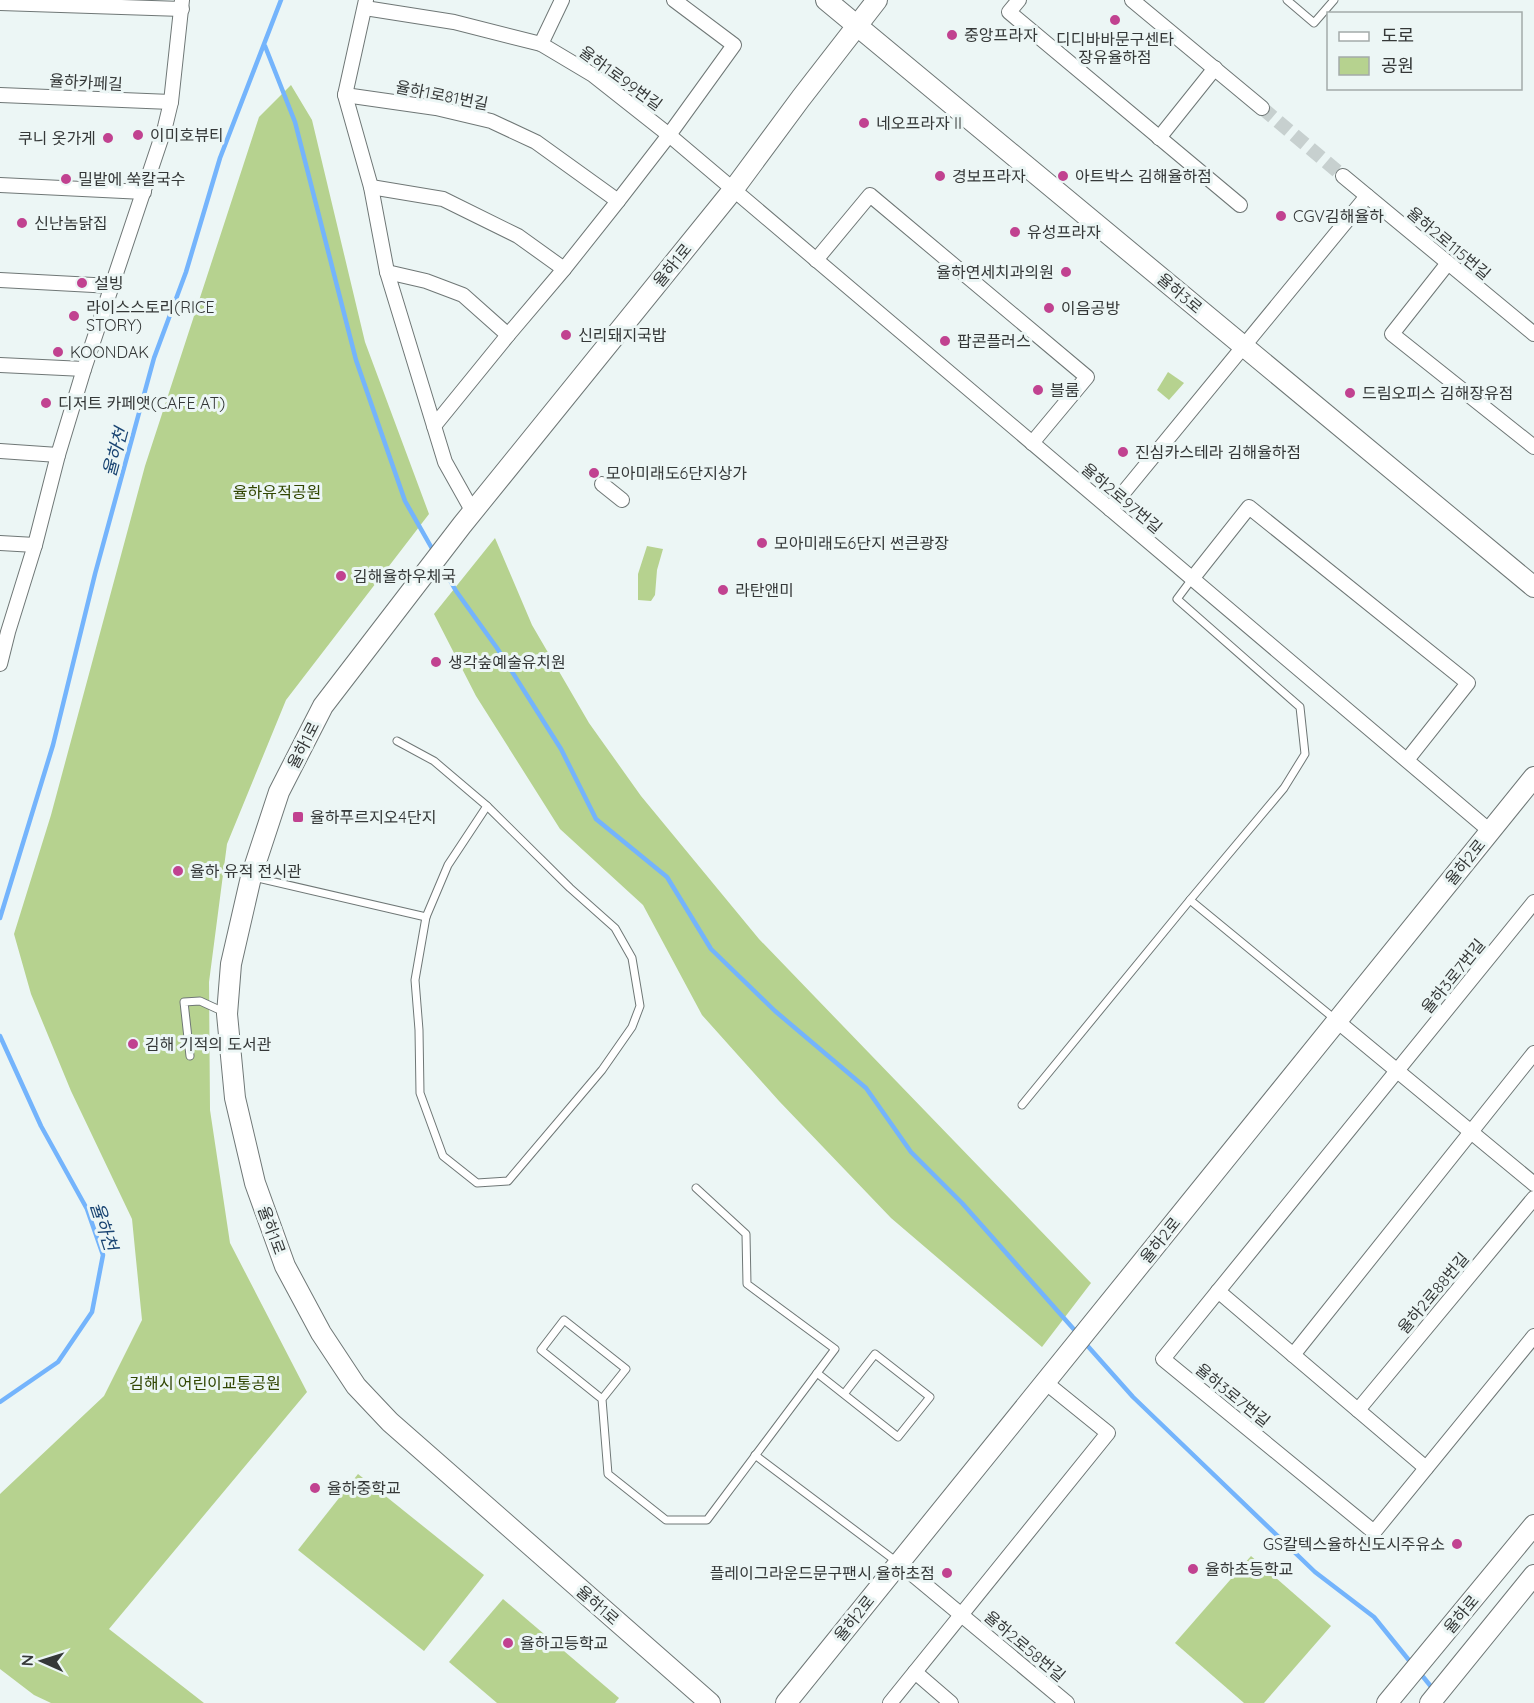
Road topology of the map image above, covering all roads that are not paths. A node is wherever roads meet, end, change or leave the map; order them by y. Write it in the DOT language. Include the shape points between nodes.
graph roads {
  1 [pos="562,0"];
  2 [pos="674,0"];
  3 [pos="826,0"];
  4 [pos="877,0"];
  5 [pos="1019,0"];
  6 [pos="1132,0"];
  7 [pos="1287,0"];
  8 [pos="1334,0"];
  9 [pos="0,3"];
  10 [pos="365,4"];
  11 [pos="182,5"];
  12 [pos="858,25"];
  13 [pos="541,44"];
  14 [pos="1215,68"];
  15 [pos="0,95"];
  16 [pos="345,95"];
  17 [pos="171,102"];
  18 [pos="1262,108"];
  19 [pos="669,135"];
  20 [pos="1159,138"];
  21 [pos="1343,176"];
  22 [pos="0,185"];
  23 [pos="371,186"];
  24 [pos="733,190"];
  25 [pos="144,192"];
  26 [pos="1367,196"];
  27 [pos="618,201"];
  28 [pos="1240,206"];
  29 [pos="816,260"];
  30 [pos="1448,263"];
  31 [pos="564,269"];
  32 [pos="387,272"];
  33 [pos="0,280"];
  34 [pos="112,286"];
  35 [pos="1534,334"];
  36 [pos="508,335"];
  37 [pos="1244,346"];
  38 [pos="0,365"];
  39 [pos="84,369"];
  40 [pos="434,426"];
  41 [pos="1032,443"];
  42 [pos="1534,447"];
  43 [pos="0,451"];
  44 [pos="58,455"];
  45 [pos="602,484"];
  46 [pos="622,500"];
  47 [pos="1110,509"];
  48 [pos="467,518"];
  49 [pos="0,543"];
  50 [pos="35,545"];
  51 [pos="1192,579"];
  52 [pos="1534,587"];
  53 [pos="4,632"];
  54 [pos="0,664"];
  55 [pos="397,741"];
  56 [pos="1407,760"];
  57 [pos="1534,777"];
  58 [pos="487,806"];
  59 [pos="1490,831"];
  60 [pos="251,877"];
  61 [pos="1190,900"];
  62 [pos="1534,903"];
  63 [pos="426,917"];
  64 [pos="227,1014"];
  65 [pos="1336,1021"];
  66 [pos="1534,1053"];
  67 [pos="190,1056"];
  68 [pos="1397,1071"];
  69 [pos="1022,1105"];
  70 [pos="1472,1133"];
  71 [pos="1534,1184"];
  72 [pos="696,1188"];
  73 [pos="1534,1198"];
  74 [pos="1218,1291"];
  75 [pos="1534,1336"];
  76 [pos="1293,1355"];
  77 [pos="817,1373"];
  78 [pos="1045,1382"];
  79 [pos="844,1394"];
  80 [pos="602,1399"];
  81 [pos="1358,1410"];
  82 [pos="755,1455"];
  83 [pos="1426,1468"];
  84 [pos="1534,1525"];
  85 [pos="899,1563"];
  86 [pos="1534,1575"];
  87 [pos="962,1615"];
  88 [pos="915,1672"];
  89 [pos="1388,1702"];
  90 [pos="710,1703"];
  91 [pos="786,1703"];
  92 [pos="890,1703"];
  93 [pos="951,1703"];
  94 [pos="1067,1703"];
  95 [pos="1430,1703"];
  1 -- 13 [label="street"];
  2 -- 19 [label="street" via="734,45"];
  3 -- 12 [label="street, 율하3로"];
  4 -- 12 [label="street, 율하1로"];
  5 -- 20 [label="street" via="1009,12"];
  6 -- 14 [label="street"];
  7 -- 8 [label="lane" via="1314,23"];
  9 -- 11 [label="street"];
  10 -- 13 [label="street, 율하1로99번길"];
  10 -- 16 [label="street"];
  11 -- 17 [label="street"];
  12 -- 24 [label="street, 율하1로"];
  12 -- 37 [label="street, 율하3로"];
  13 -- 19 [label="street, 율하1로99번길" via="593,75"];
  14 -- 18 [label="street"];
  14 -- 20 [label="street"];
  15 -- 17 [label="street, 율하카페길"];
  16 -- 23 [label="street"];
  16 -- 27 [label="street, 율하1로81번길" via="436,108 491,121 536,142"];
  17 -- 25 [label="street"];
  19 -- 24 [label="street, 율하1로99번길"];
  19 -- 27 [label="street"];
  20 -- 28 [label="street"];
  21 -- 26 [label="street, 율하2로115번길"];
  22 -- 25 [label="street"];
  23 -- 31 [label="street" via="443,199 518,236"];
  23 -- 32 [label="street"];
  24 -- 29 [label="street, 율하2로97번길"];
  24 -- 48 [label="street, 율하1로"];
  25 -- 34 [label="street"];
  26 -- 30 [label="street, 율하2로115번길"];
  26 -- 37 [label="street"];
  27 -- 31 [label="street"];
  29 -- 41 [label="street, 율하2로97번길"];
  29 -- 41 [label="street" via="870,195 1087,377"];
  30 -- 35 [label="street, 율하2로115번길"];
  30 -- 42 [label="street" via="1392,334"];
  31 -- 36 [label="street"];
  32 -- 36 [label="street" via="426,280 463,295"];
  32 -- 40 [label="street"];
  33 -- 34 [label="street"];
  34 -- 39 [label="street"];
  36 -- 40 [label="street"];
  37 -- 47 [label="street"];
  37 -- 52 [label="street, 율하3로"];
  38 -- 39 [label="street"];
  39 -- 44 [label="street"];
  40 -- 48 [label="street"];
  41 -- 47 [label="street, 율하2로97번길"];
  43 -- 44 [label="street"];
  44 -- 50 [label="street"];
  45 -- 46 [label="street"];
  47 -- 51 [label="street, 율하2로97번길"];
  48 -- 60 [label="street, 율하1로" via="323,706 279,792"];
  49 -- 50 [label="street"];
  50 -- 53 [label="street"];
  51 -- 56 [label="street, 율하2로97번길"];
  51 -- 56 [label="street" via="1249,507 1468,683"];
  51 -- 61 [label="lane" via="1177,599 1300,707 1305,754 1284,788"];
  53 -- 54 [label="street"];
  55 -- 58 [label="lane" via="434,761"];
  56 -- 59 [label="street, 율하2로97번길"];
  57 -- 59 [label="street, 율하2로"];
  58 -- 63 [label="lane" via="448,865"];
  58 -- 63 [label="lane" via="615,928 632,958 640,1006 632,1027 602,1070 508,1181 477,1183 443,1156 420,1093 415,980"];
  59 -- 65 [label="street, 율하2로"];
  60 -- 63 [label="lane"];
  60 -- 64 [label="street, 율하1로" via="231,964"];
  61 -- 65 [label="lane"];
  61 -- 69 [label="lane"];
  62 -- 68 [label="street, 율하3로7번길"];
  64 -- 67 [label="lane" via="200,1001 184,1002"];
  64 -- 90 [label="street, 율하1로" via="235,1098 255,1183 285,1266 321,1333 356,1386 390,1422"];
  65 -- 68 [label="street"];
  65 -- 78 [label="street, 율하2로"];
  66 -- 70 [label="street"];
  68 -- 70 [label="street"];
  68 -- 74 [label="street, 율하3로7번길"];
  70 -- 71 [label="street"];
  70 -- 76 [label="street"];
  72 -- 77 [label="lane" via="746,1234 747,1284 835,1349"];
  73 -- 81 [label="street, 율하2로88번길"];
  74 -- 76 [label="street"];
  74 -- 83 [label="street, 율하3로7번길" via="1162,1359 1374,1533"];
  75 -- 83 [label="street, 율하3로7번길"];
  76 -- 81 [label="street"];
  77 -- 79 [label="lane"];
  77 -- 82 [label="lane"];
  78 -- 85 [label="street, 율하2로"];
  78 -- 87 [label="street" via="1108,1433"];
  79 -- 79 [label="lane" via="898,1437 930,1397 876,1354"];
  80 -- 80 [label="lane" via="541,1350 564,1320 626,1369"];
  80 -- 82 [label="lane" via="608,1474 666,1520 707,1520"];
  81 -- 83 [label="street"];
  82 -- 85 [label="lane"];
  84 -- 89 [label="street, 율하로"];
  85 -- 87 [label="street, 율하2로58번길"];
  85 -- 91 [label="street, 율하2로"];
  86 -- 95 [label="street, 율하로"];
  87 -- 88 [label="street, 율하2로58번길"];
  87 -- 94 [label="street, 율하2로58번길"];
  88 -- 92 [label="street, 율하2로58번길"];
  88 -- 93 [label="street"];
}
